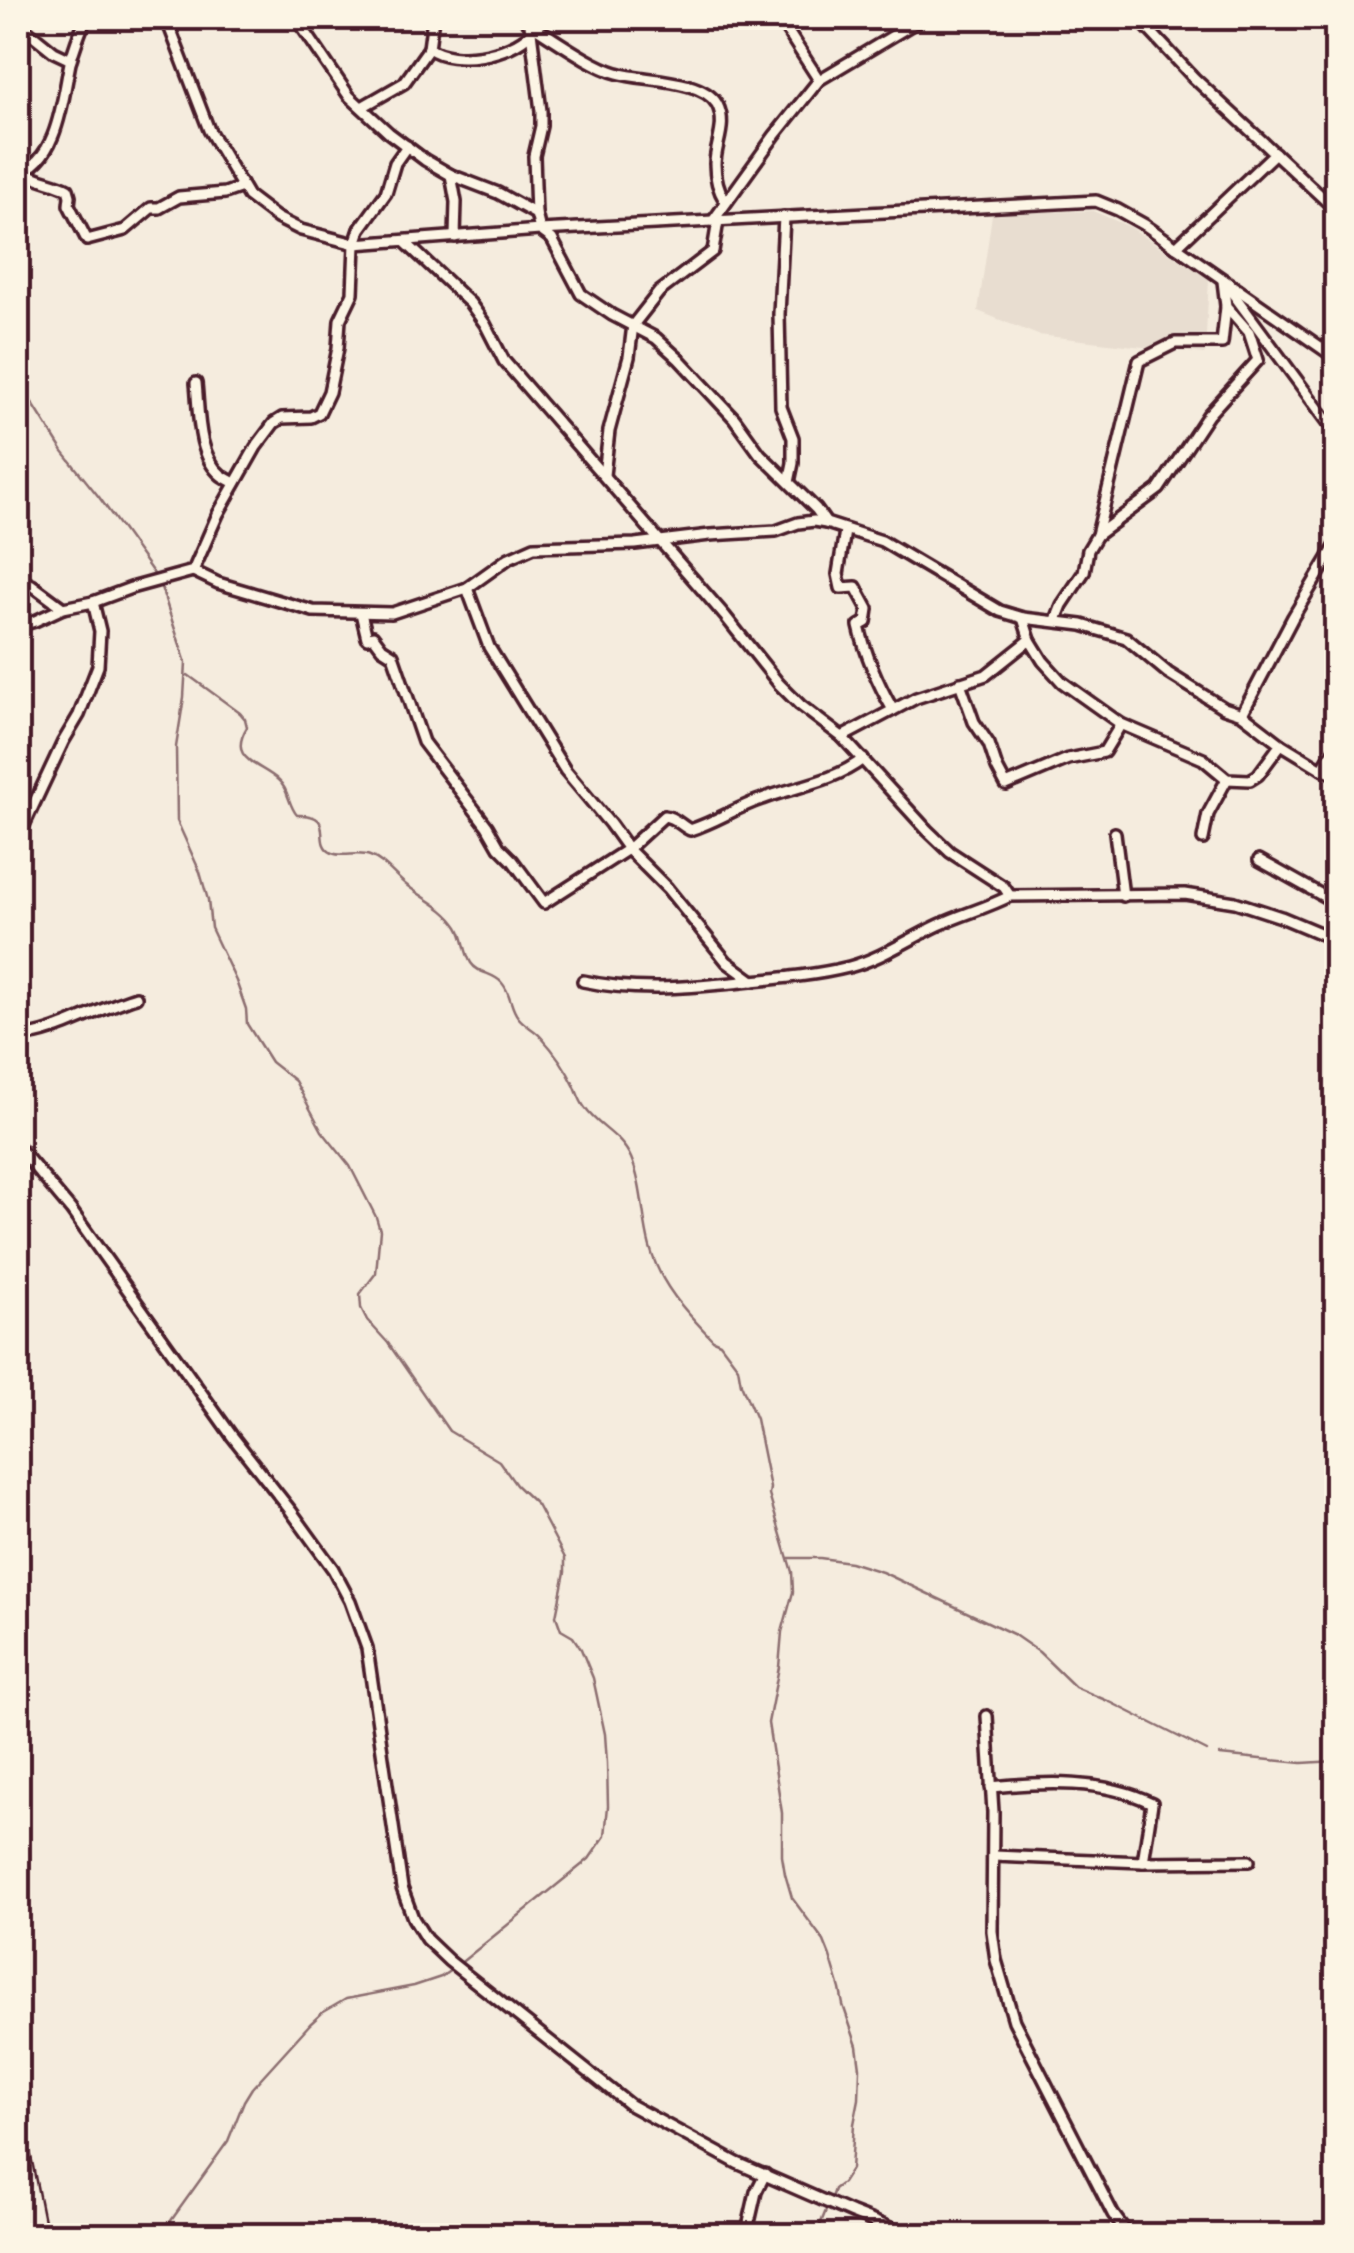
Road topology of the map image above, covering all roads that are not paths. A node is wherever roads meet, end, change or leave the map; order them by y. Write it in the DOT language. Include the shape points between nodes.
graph roads {
  1 [pos="86,18"];
  2 [pos="166,18"];
  3 [pos="296,18"];
  4 [pos="433,18"];
  5 [pos="778,18"];
  6 [pos="922,18"];
  7 [pos="1138,18"];
  8 [pos="18,23"];
  9 [pos="528,25"];
  10 [pos="430,48"];
  11 [pos="71,60"];
  12 [pos="819,80"];
  13 [pos="362,107"];
  14 [pos="407,146"];
  15 [pos="1275,153"];
  16 [pos="21,172"];
  17 [pos="451,174"];
  18 [pos="242,187"];
  19 [pos="725,201"];
  20 [pos="1336,210"];
  21 [pos="536,214"];
  22 [pos="784,217"];
  23 [pos="716,221"];
  24 [pos="540,230"];
  25 [pos="455,237"];
  26 [pos="404,241"];
  27 [pos="355,244"];
  28 [pos="1176,247"];
  29 [pos="1223,281"];
  30 [pos="1226,306"];
  31 [pos="633,325"];
  32 [pos="1336,358"];
  33 [pos="196,382"];
  34 [pos="1336,433"];
  35 [pos="604,475"];
  36 [pos="790,482"];
  37 [pos="235,483"];
  38 [pos="826,523"];
  39 [pos="845,531"];
  40 [pos="1097,535"];
  41 [pos="660,540"];
  42 [pos="1336,545"];
  43 [pos="193,571"];
  44 [pos="21,581"];
  45 [pos="467,588"];
  46 [pos="18,595"];
  47 [pos="93,602"];
  48 [pos="63,608"];
  49 [pos="362,613"];
  50 [pos="1023,618"];
  51 [pos="1056,620"];
  52 [pos="18,626"];
  53 [pos="1030,640"];
  54 [pos="960,683"];
  55 [pos="893,710"];
  56 [pos="1242,714"];
  57 [pos="1121,724"];
  58 [pos="842,737"];
  59 [pos="1281,744"];
  60 [pos="1336,747"];
  61 [pos="863,759"];
  62 [pos="1322,769"];
  63 [pos="1336,775"];
  64 [pos="1227,779"];
  65 [pos="1115,833"];
  66 [pos="18,838"];
  67 [pos="1203,839"];
  68 [pos="628,850"];
  69 [pos="1258,860"];
  70 [pos="1010,896"];
  71 [pos="1124,896"];
  72 [pos="1336,902"];
  73 [pos="1336,940"];
  74 [pos="583,981"];
  75 [pos="753,981"];
  76 [pos="136,997"];
  77 [pos="18,1037"];
  78 [pos="18,1147"];
  79 [pos="986,1716"];
  80 [pos="992,1787"];
  81 [pos="994,1856"];
  82 [pos="1249,1861"];
  83 [pos="1143,1862"];
  84 [pos="765,2174"];
  85 [pos="746,2236"];
  86 [pos="911,2236"];
  87 [pos="1129,2236"];
  1 -- 11 [label="street"];
  2 -- 18 [label="street" via="210,130"];
  3 -- 13 [label="street"];
  4 -- 10 [label="street"];
  5 -- 12 [label="street"];
  6 -- 12 [label="street"];
  7 -- 15 [label="street"];
  8 -- 11 [label="street"];
  9 -- 10 [label="street" via="524,41 508,50 449,58"];
  9 -- 19 [label="street" via="615,73 709,94 720,115 715,163"];
  9 -- 21 [label="street" via="541,126 534,156"];
  10 -- 13 [label="street" via="404,82"];
  11 -- 16 [label="street" via="59,121 36,161"];
  12 -- 19 [label="street"];
  13 -- 14 [label="street"];
  14 -- 17 [label="street"];
  14 -- 27 [label="street"];
  15 -- 20 [label="street"];
  15 -- 28 [label="street"];
  16 -- 18 [label="street" via="68,189 87,240 125,230 151,208 179,197"];
  17 -- 21 [label="street"];
  17 -- 25 [label="street"];
  18 -- 27 [label="street" via="300,230"];
  19 -- 23 [label="street"];
  21 -- 24 [label="street"];
  22 -- 23 [label="street"];
  22 -- 28 [label="street" via="1096,201"];
  22 -- 36 [label="street" via="778,314 782,407 793,438"];
  23 -- 24 [label="street"];
  23 -- 31 [label="street" via="713,251 659,292"];
  24 -- 25 [label="street"];
  24 -- 31 [label="street" via="552,239 580,294"];
  25 -- 26 [label="street"];
  26 -- 27 [label="street"];
  26 -- 35 [label="street" via="470,303 504,362"];
  27 -- 37 [label="street" via="352,294 320,413 274,423"];
  28 -- 29 [label="street"];
  29 -- 30 [label="street"];
  29 -- 32 [label="street"];
  29 -- 34 [label="street"];
  30 -- 40 [label="street" via="1222,343 1175,344 1140,361"];
  30 -- 40 [label="street" via="1249,332 1258,360 1208,415 1159,489"];
  31 -- 35 [label="street"];
  31 -- 36 [label="street" via="706,385"];
  33 -- 37 [label="street" via="210,461"];
  35 -- 41 [label="street"];
  36 -- 38 [label="street"];
  37 -- 43 [label="street"];
  38 -- 39 [label="street"];
  38 -- 41 [label="street"];
  39 -- 50 [label="street" via="882,541 978,600"];
  39 -- 55 [label="street" via="841,588 856,587 864,600 868,617 859,626 866,654"];
  40 -- 51 [label="street"];
  41 -- 45 [label="street" via="534,547"];
  41 -- 58 [label="street" via="779,684"];
  42 -- 56 [label="street"];
  43 -- 47 [label="street"];
  43 -- 49 [label="street" via="313,611"];
  44 -- 46 [label="street"];
  44 -- 48 [label="street"];
  45 -- 49 [label="street" via="392,612"];
  45 -- 68 [label="street" via="504,675 565,770"];
  47 -- 48 [label="street"];
  47 -- 66 [label="street" via="98,666"];
  48 -- 52 [label="street"];
  49 -- 68 [label="street" via="367,638 373,636 392,655 424,742 544,903"];
  50 -- 51 [label="street"];
  50 -- 53 [label="street"];
  51 -- 56 [label="street" via="1126,638 1168,673"];
  53 -- 54 [label="street" via="986,675"];
  53 -- 57 [label="street" via="1062,682"];
  54 -- 55 [label="street"];
  54 -- 57 [label="street" via="1006,785 1068,758 1104,752"];
  55 -- 58 [label="street"];
  56 -- 59 [label="street"];
  57 -- 64 [label="street" via="1204,759"];
  58 -- 61 [label="street"];
  59 -- 62 [label="street"];
  59 -- 64 [label="street" via="1258,775"];
  60 -- 62 [label="street"];
  61 -- 68 [label="street" via="690,830 664,816"];
  61 -- 70 [label="street" via="950,852"];
  62 -- 63 [label="street"];
  64 -- 67 [label="street"];
  65 -- 71 [label="street"];
  68 -- 75 [label="street" via="727,962"];
  69 -- 72 [label="street"];
  70 -- 71 [label="street"];
  70 -- 75 [label="street" via="868,961"];
  71 -- 73 [label="street" via="1185,894 1236,902"];
  74 -- 75 [label="street" via="679,988"];
  76 -- 77 [label="street"];
  78 -- 84 [label="street" via="106,1256 350,1601 367,1648 402,1888 426,1939 630,2104"];
  79 -- 80 [label="street"];
  80 -- 81 [label="street"];
  80 -- 83 [label="street" via="1044,1782 1152,1803"];
  81 -- 83 [label="street"];
  81 -- 87 [label="street" via="992,1931 1014,2021"];
  82 -- 83 [label="street"];
  84 -- 85 [label="street"];
  84 -- 86 [label="street"];
}
